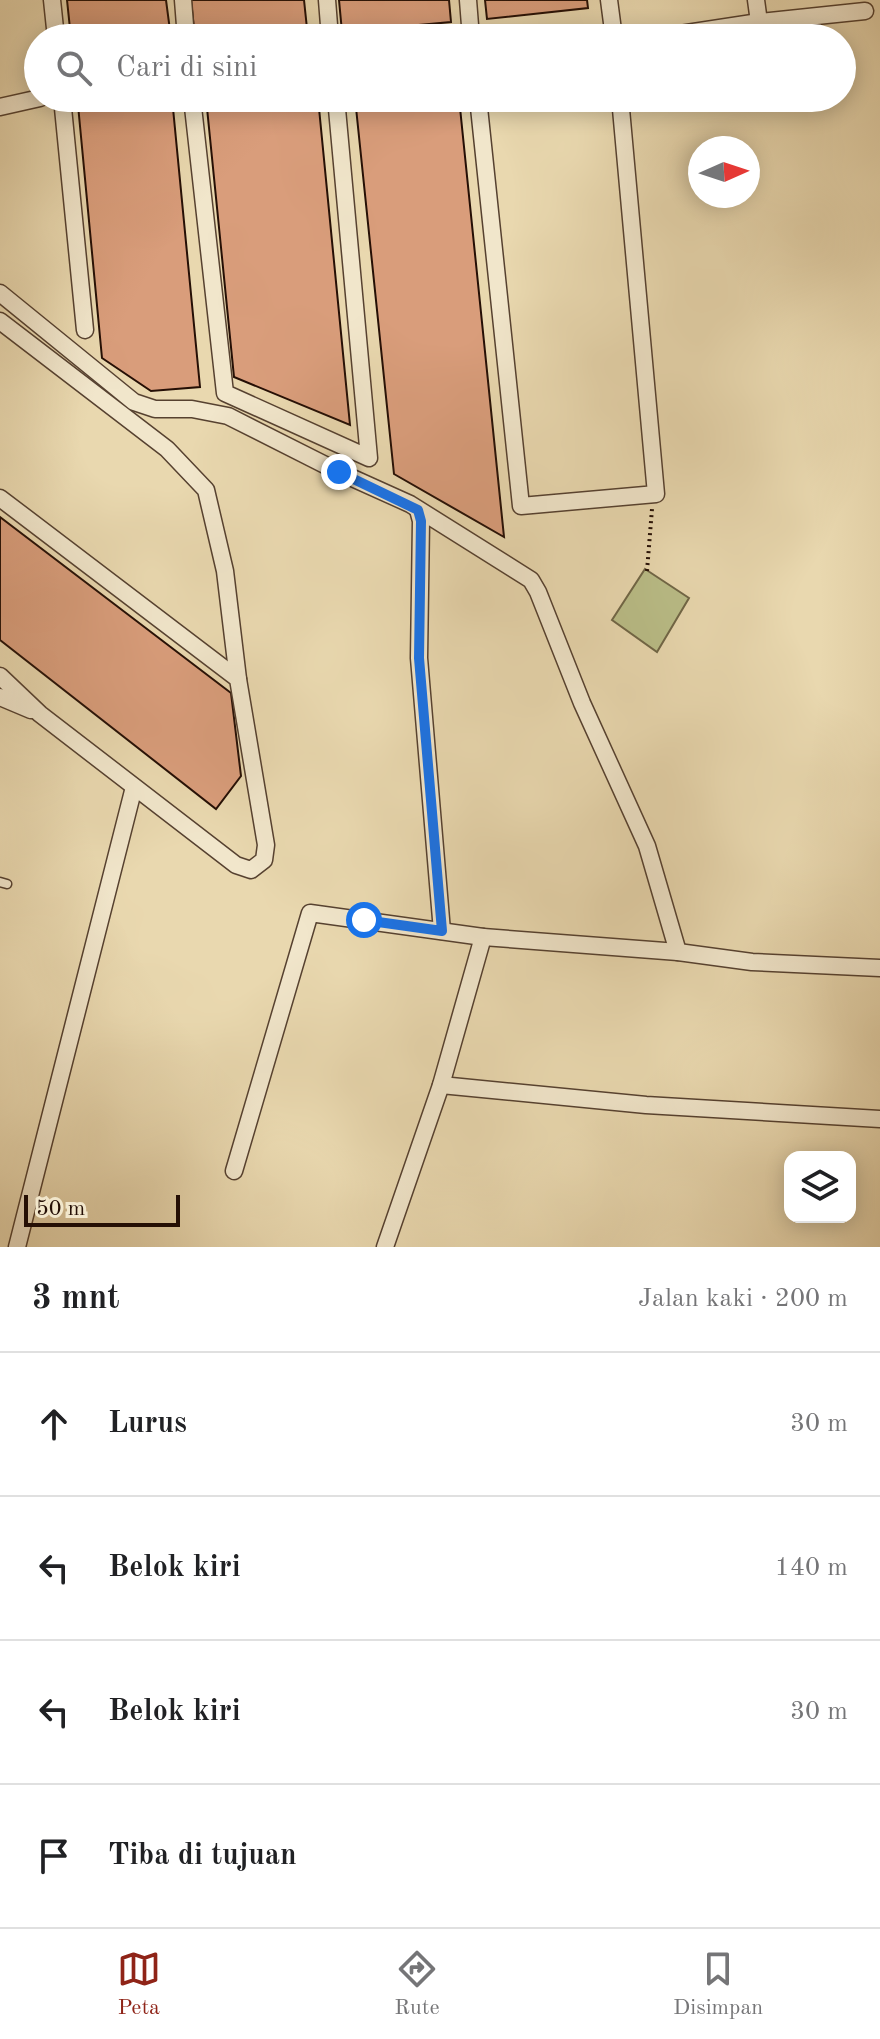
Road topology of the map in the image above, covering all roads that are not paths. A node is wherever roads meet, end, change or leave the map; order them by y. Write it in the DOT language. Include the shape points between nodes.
graph roads {
  1 [pos="52,0"];
  2 [pos="183,0"];
  3 [pos="327,0"];
  4 [pos="468,0"];
  5 [pos="609,0"];
  6 [pos="756,0"];
  7 [pos="865,11"];
  8 [pos="759,22"];
  9 [pos="55,24"];
  10 [pos="185,24"];
  11 [pos="329,24"];
  12 [pos="470,24"];
  13 [pos="612,24"];
  14 [pos="746,24"];
  15 [pos="24,102"];
  16 [pos="0,107"];
  17 [pos="63,112"];
  18 [pos="194,112"];
  19 [pos="337,112"];
  20 [pos="479,112"];
  21 [pos="621,112"];
  22 [pos="0,293"];
  23 [pos="0,321"];
  24 [pos="85,330"];
  25 [pos="0,498"];
  26 [pos="418,510"];
  27 [pos="0,676"];
  28 [pos="238,679"];
  29 [pos="0,697"];
  30 [pos="40,714"];
  31 [pos="134,787"];
  32 [pos="442,931"];
  33 [pos="483,937"];
  34 [pos="678,952"];
  35 [pos="880,968"];
  36 [pos="441,1085"];
  37 [pos="880,1119"];
  38 [pos="234,1171"];
  39 [pos="17,1247"];
  40 [pos="385,1247"];
  1 -- 9 [label="street"];
  2 -- 10 [label="street"];
  3 -- 11 [label="street"];
  4 -- 12 [label="street"];
  5 -- 13 [label="street"];
  6 -- 8 [label="street"];
  7 -- 8 [label="street"];
  8 -- 14 [label="street"];
  15 -- 16 [label="street"];
  17 -- 24 [label="street"];
  18 -- 19 [label="street" via="225,393 369,458"];
  20 -- 21 [label="street" via="521,506 656,494"];
  22 -- 26 [label="street" via="134,402 228,416"];
  23 -- 28 [label="street" via="167,449 206,490 225,571"];
  25 -- 28 [label="street"];
  26 -- 32 [label="street" via="419,658"];
  26 -- 34 [label="street" via="531,580 647,846"];
  27 -- 30 [label="street"];
  28 -- 31 [label="street" via="266,845 264,860 251,870 236,865"];
  29 -- 30 [label="street"];
  30 -- 31 [label="street"];
  31 -- 39 [label="street"];
  32 -- 33 [label="street"];
  32 -- 38 [label="street" via="310,913"];
  33 -- 34 [label="street"];
  33 -- 36 [label="street"];
  34 -- 35 [label="street" via="752,962"];
  36 -- 37 [label="street" via="646,1105"];
  36 -- 40 [label="street"];
}
